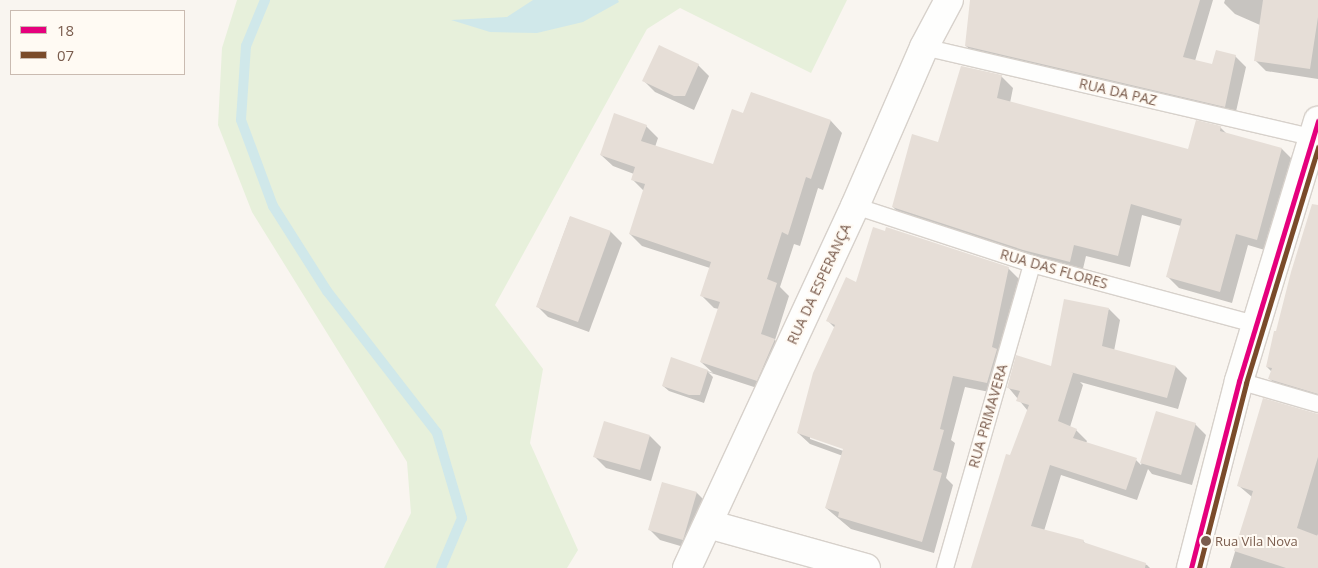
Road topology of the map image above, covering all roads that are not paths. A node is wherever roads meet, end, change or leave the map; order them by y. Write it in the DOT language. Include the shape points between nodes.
graph roads {
  1 [pos="949,0"];
  2 [pos="924,47"];
  3 [pos="1315,129"];
  4 [pos="855,206"];
  5 [pos="1032,264"];
  6 [pos="1255,324"];
  7 [pos="1239,381"];
  8 [pos="1318,404"];
  9 [pos="708,524"];
  10 [pos="687,568"];
  11 [pos="866,568"];
  12 [pos="945,568"];
  13 [pos="1191,568"];
  1 -- 2 [label="street, RUA DA ESPERANÇA"];
  2 -- 3 [label="lane, RUA DA PAZ"];
  2 -- 4 [label="street, RUA DA ESPERANÇA"];
  3 -- 6 [label="street"];
  4 -- 5 [label="lane, RUA DAS FLORES"];
  4 -- 9 [label="street, RUA DA ESPERANÇA"];
  5 -- 6 [label="lane, RUA DAS FLORES"];
  5 -- 12 [label="lane, RUA PRIMAVERA"];
  6 -- 7 [label="street"];
  7 -- 8 [label="lane"];
  7 -- 13 [label="street"];
  9 -- 10 [label="street, RUA DA ESPERANÇA"];
  9 -- 11 [label="street"];
}
